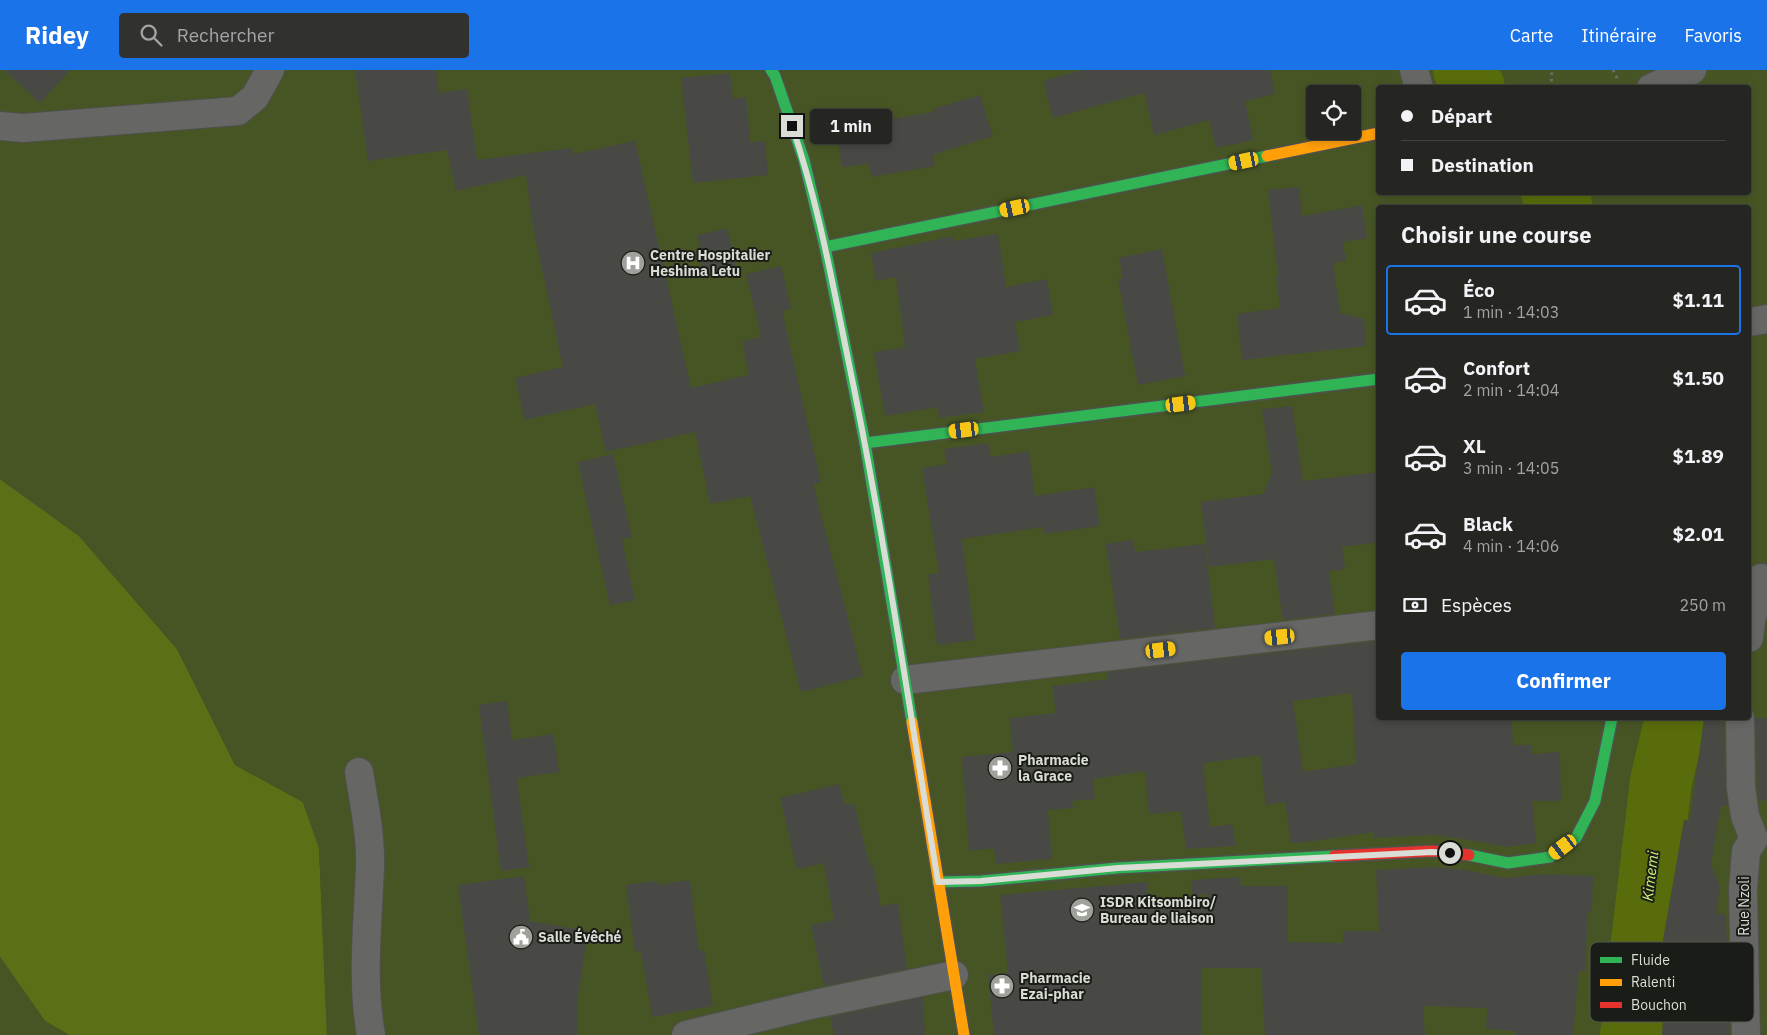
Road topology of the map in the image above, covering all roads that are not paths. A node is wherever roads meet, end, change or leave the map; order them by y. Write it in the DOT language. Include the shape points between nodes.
graph roads {
  1 [pos="270,70"];
  2 [pos="1414,70"];
  3 [pos="1692,70"];
  4 [pos="779,72"];
  5 [pos="1418,85"];
  6 [pos="1658,85"];
  7 [pos="0,126"];
  8 [pos="1376,134"];
  9 [pos="825,247"];
  10 [pos="1767,318"];
  11 [pos="1751,322"];
  12 [pos="1376,379"];
  13 [pos="865,443"];
  14 [pos="1757,579"];
  15 [pos="1751,622"];
  16 [pos="1376,625"];
  17 [pos="905,680"];
  18 [pos="1612,720"];
  19 [pos="1740,720"];
  20 [pos="359,772"];
  21 [pos="1760,835"];
  22 [pos="938,882"];
  23 [pos="1744,942"];
  24 [pos="954,975"];
  25 [pos="1746,1022"];
  26 [pos="738,1029"];
  27 [pos="371,1035"];
  28 [pos="686,1035"];
  29 [pos="964,1035"];
  30 [pos="1746,1035"];
  1 -- 7 [label="street" via="255,97 238,111 23,128"];
  2 -- 5 [label="street"];
  3 -- 6 [label="street"];
  4 -- 9 [label="street"];
  8 -- 9 [label="street"];
  9 -- 13 [label="street"];
  10 -- 11 [label="street"];
  12 -- 13 [label="street"];
  13 -- 17 [label="street"];
  14 -- 15 [label="street"];
  16 -- 17 [label="street"];
  17 -- 22 [label="street"];
  18 -- 22 [label="street" via="1595,801 1576,838 1550,857 1508,863 1468,854 1432,852 1118,868"];
  19 -- 21 [label="street" via="1741,788 1745,816"];
  20 -- 27 [label="street" via="369,834 366,1010"];
  21 -- 23 [label="street, Rue Nzoli" via="1746,851"];
  22 -- 24 [label="street"];
  24 -- 26 [label="street" via="816,1004"];
  24 -- 29 [label="street"];
  25 -- 30 [label="street, Rue Nzoli"];
  26 -- 28 [label="street"];
}
